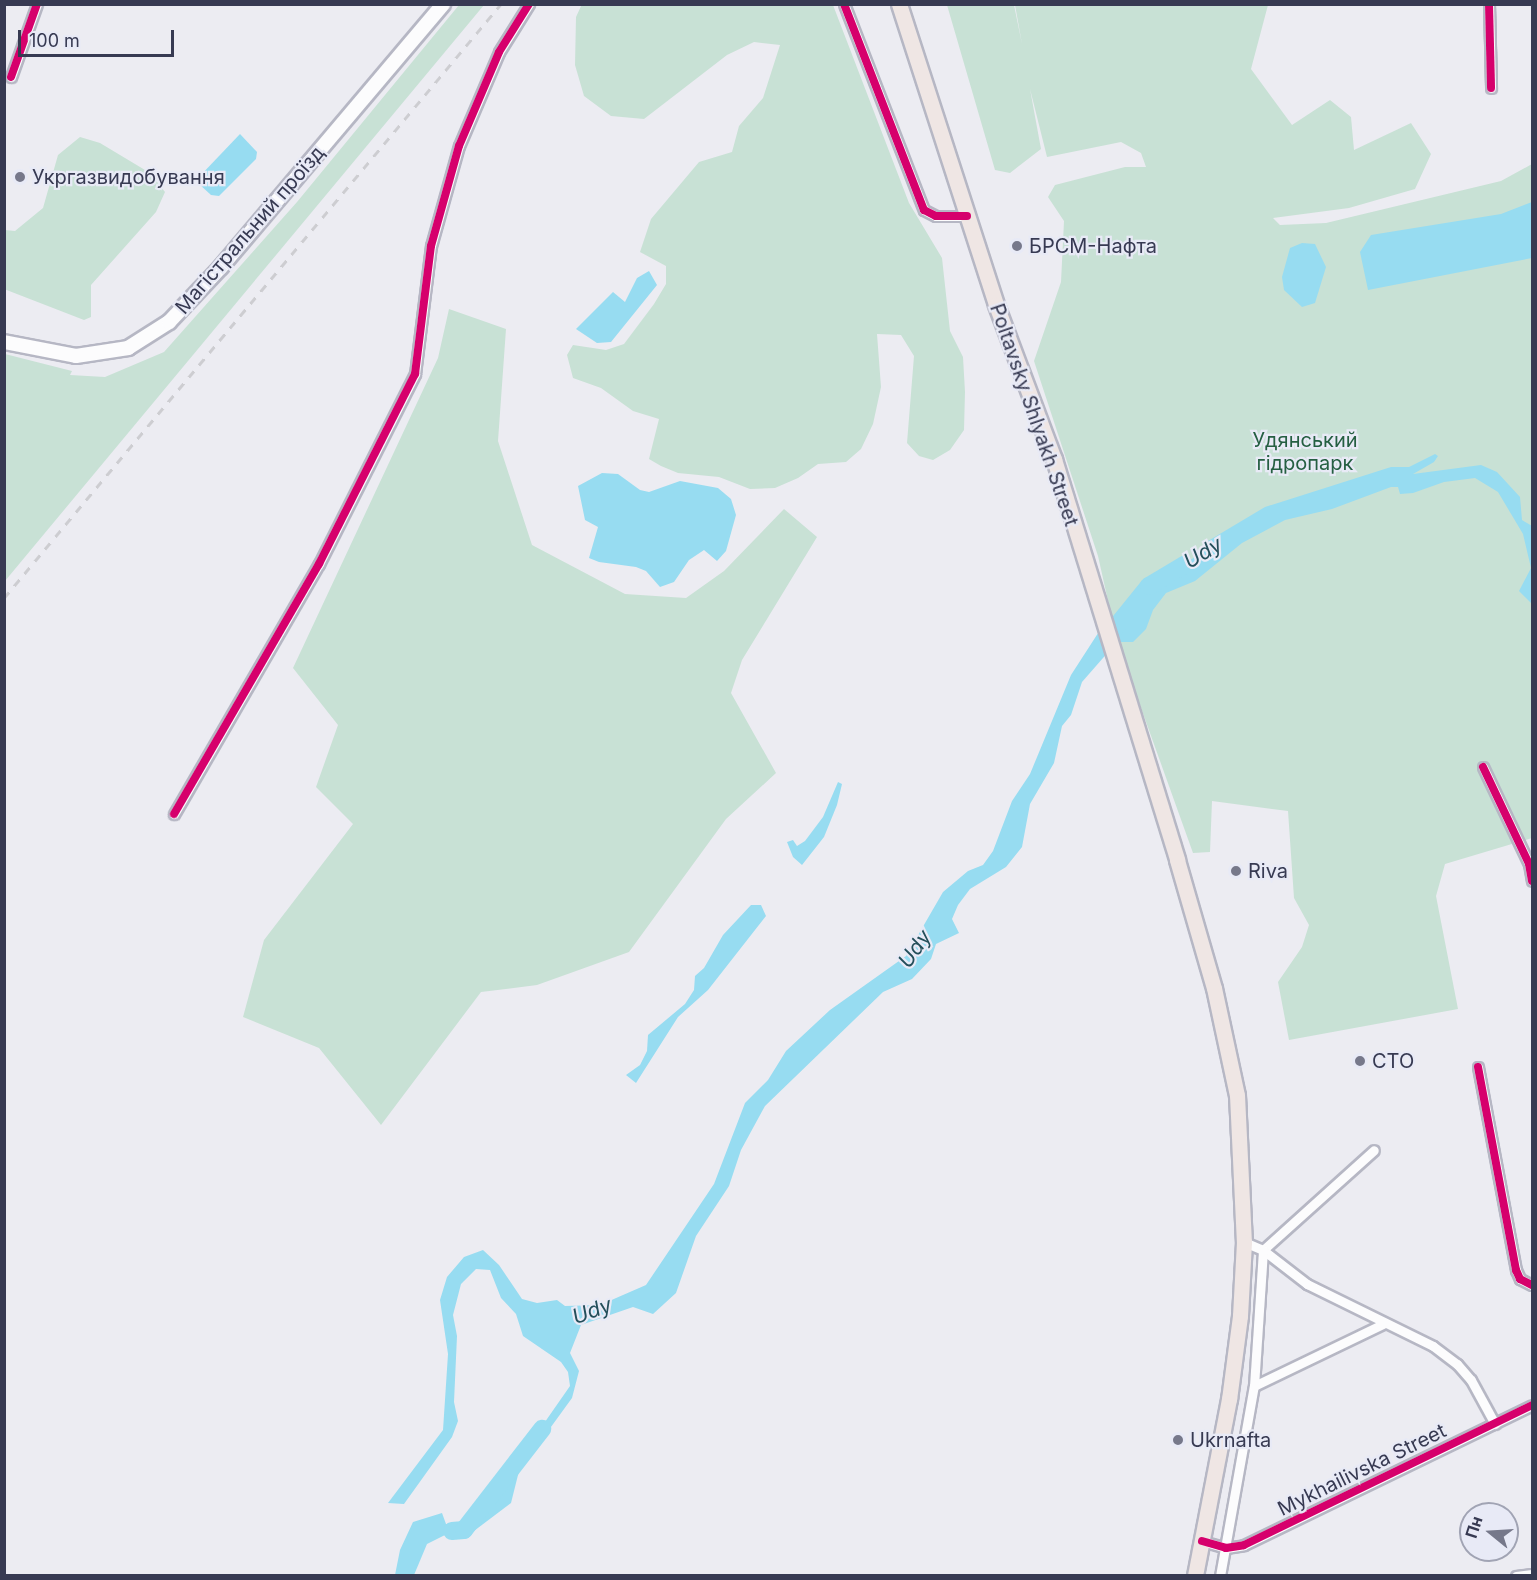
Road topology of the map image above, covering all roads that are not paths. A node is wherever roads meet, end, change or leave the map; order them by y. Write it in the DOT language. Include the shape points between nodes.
graph roads {
  1 [pos="37,4"];
  2 [pos="443,4"];
  3 [pos="530,4"];
  4 [pos="844,4"];
  5 [pos="899,4"];
  6 [pos="1489,4"];
  7 [pos="11,77"];
  8 [pos="1491,88"];
  9 [pos="967,216"];
  10 [pos="4,342"];
  11 [pos="1484,767"];
  12 [pos="174,814"];
  13 [pos="1533,881"];
  14 [pos="1478,1067"];
  15 [pos="1374,1150"];
  16 [pos="1244,1242"];
  17 [pos="1263,1250"];
  18 [pos="1533,1285"];
  19 [pos="1383,1324"];
  20 [pos="1254,1386"];
  21 [pos="1533,1405"];
  22 [pos="1495,1424"];
  23 [pos="1202,1541"];
  24 [pos="1226,1548"];
  25 [pos="1533,1574"];
  26 [pos="1195,1575"];
  27 [pos="1221,1575"];
  28 [pos="1516,1575"];
  1 -- 7 [label="street"];
  2 -- 10 [label="main road, Магістральний проїзд" via="221,267 169,322 128,348 76,356"];
  3 -- 12 [label="street" via="499,52 459,146 431,246 415,374 319,564"];
  4 -- 9 [label="street" via="924,210 936,216"];
  5 -- 9 [label="main road, Poltavsky Shlyakh Street"];
  6 -- 8 [label="street"];
  9 -- 16 [label="main road, Poltavsky Shlyakh Street" via="1054,459 1214,988 1237,1095"];
  11 -- 13 [label="street"];
  14 -- 18 [label="street" via="1516,1270 1520,1279"];
  15 -- 17 [label="street"];
  16 -- 17 [label="street"];
  16 -- 23 [label="main road, Poltavsky Shlyakh Street" via="1240,1316 1229,1399"];
  17 -- 19 [label="street" via="1306,1284"];
  17 -- 20 [label="street"];
  19 -- 20 [label="street"];
  19 -- 22 [label="street" via="1433,1346 1457,1364 1472,1380"];
  20 -- 24 [label="street"];
  21 -- 22 [label="street, Mykhailivska Street"];
  22 -- 24 [label="street, Mykhailivska Street" via="1244,1545"];
  23 -- 24 [label="street"];
  23 -- 26 [label="main road, Poltavsky Shlyakh Street"];
  24 -- 27 [label="street"];
  25 -- 28 [label="street"];
}
